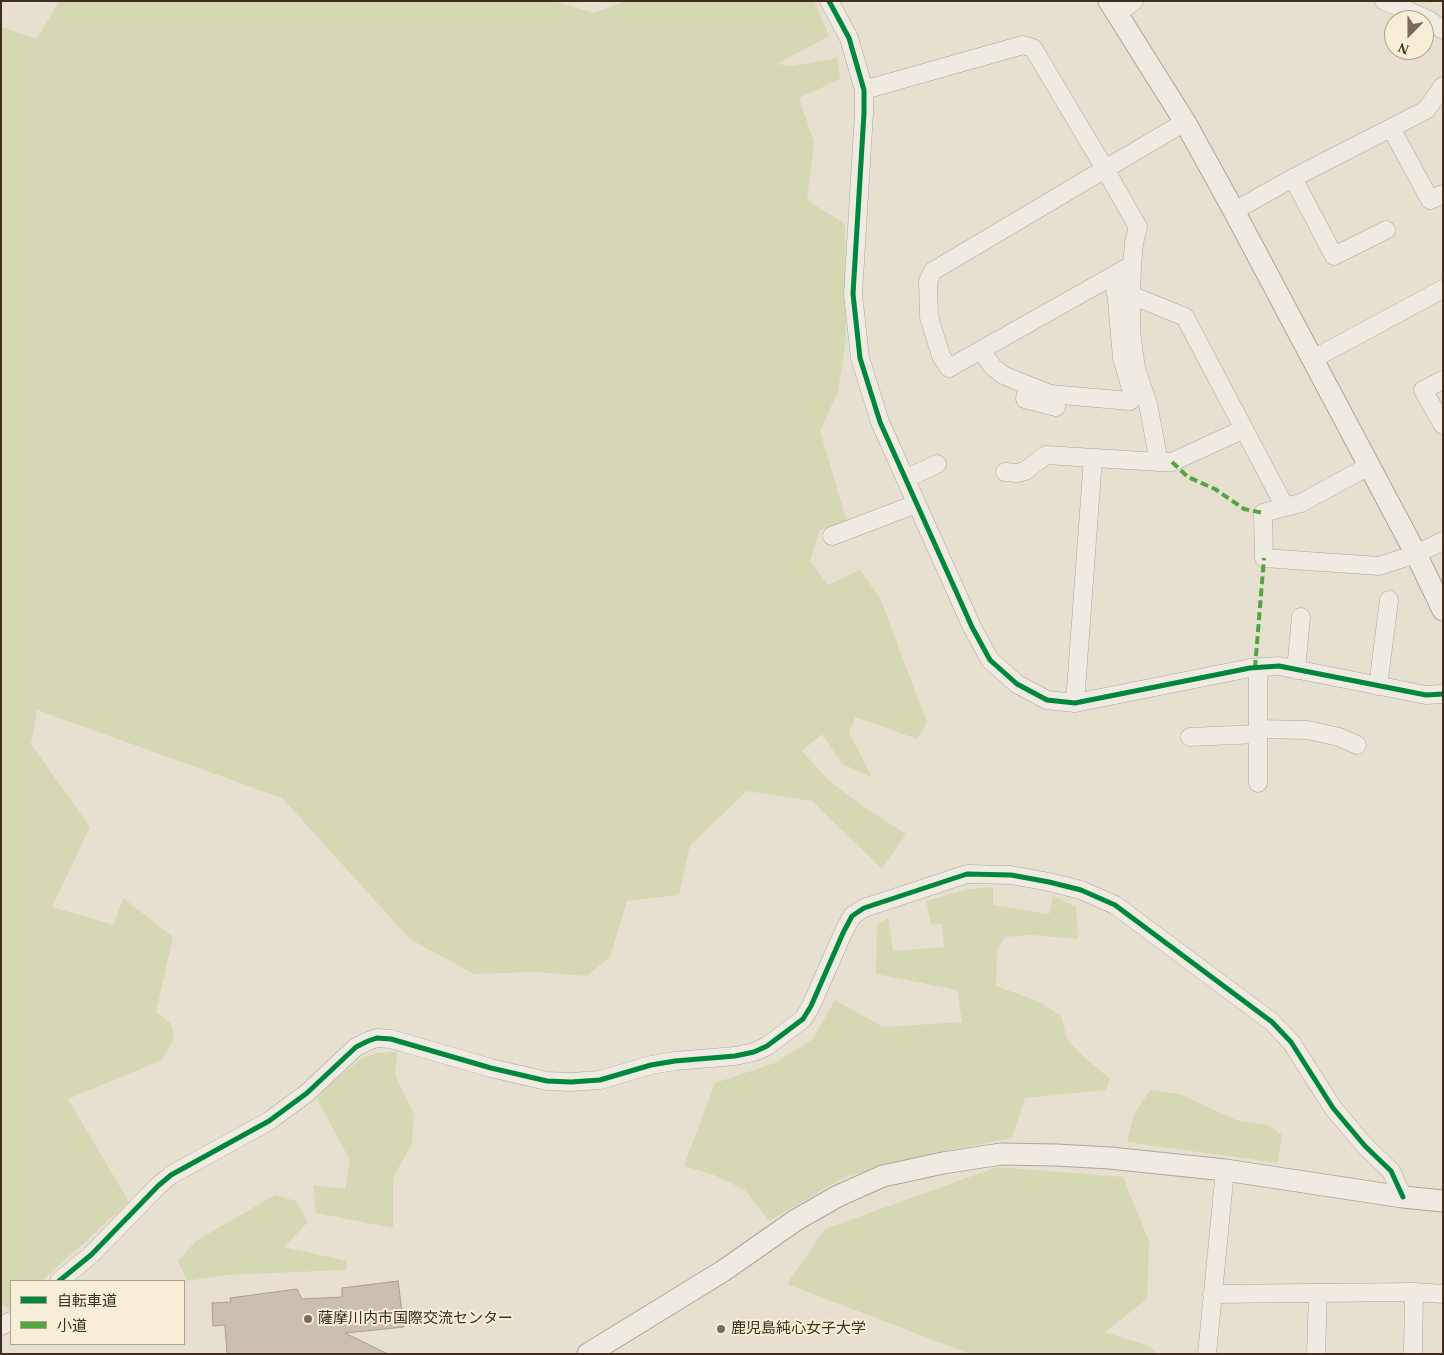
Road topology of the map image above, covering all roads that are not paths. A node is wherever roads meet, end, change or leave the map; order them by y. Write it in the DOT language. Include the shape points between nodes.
graph roads {
  1 [pos="829,1"];
  2 [pos="1384,1"];
  3 [pos="1120,5"];
  4 [pos="1443,30"];
  5 [pos="1443,86"];
  6 [pos="864,90"];
  7 [pos="1185,122"];
  8 [pos="1391,128"];
  9 [pos="1105,169"];
  10 [pos="1293,178"];
  11 [pos="1443,194"];
  12 [pos="1234,211"];
  13 [pos="1386,230"];
  14 [pos="1132,265"];
  15 [pos="1113,276"];
  16 [pos="1443,289"];
  17 [pos="1131,295"];
  18 [pos="981,351"];
  19 [pos="1313,359"];
  20 [pos="1443,380"];
  21 [pos="1028,385"];
  22 [pos="1056,407"];
  23 [pos="1443,425"];
  24 [pos="1244,428"];
  25 [pos="1093,458"];
  26 [pos="1159,462"];
  27 [pos="937,464"];
  28 [pos="1369,466"];
  29 [pos="1005,472"];
  30 [pos="905,479"];
  31 [pos="916,504"];
  32 [pos="1285,508"];
  33 [pos="832,536"];
  34 [pos="1443,541"];
  35 [pos="1416,554"];
  36 [pos="1389,600"];
  37 [pos="1443,610"];
  38 [pos="1301,617"];
  39 [pos="1258,668"];
  40 [pos="1296,670"];
  41 [pos="1378,686"];
  42 [pos="1443,694"];
  43 [pos="1075,703"];
  44 [pos="1258,732"];
  45 [pos="1190,737"];
  46 [pos="1357,745"];
  47 [pos="1258,783"];
  48 [pos="1225,1170"];
  49 [pos="1403,1197"];
  50 [pos="1443,1201"];
  51 [pos="60,1280"];
  52 [pos="1414,1292"];
  53 [pos="1318,1293"];
  54 [pos="1212,1294"];
  55 [pos="1443,1294"];
  56 [pos="588,1354"];
  57 [pos="1207,1354"];
  58 [pos="1316,1354"];
  59 [pos="1413,1354"];
  1 -- 6 [label="street" via="849,38"];
  2 -- 4 [label="street"];
  3 -- 7 [label="street"];
  5 -- 8 [label="street" via="1426,110"];
  6 -- 9 [label="street" via="1023,45 1033,48"];
  6 -- 30 [label="street" via="853,294 860,358 880,422"];
  7 -- 9 [label="street"];
  7 -- 12 [label="street"];
  8 -- 10 [label="street"];
  8 -- 11 [label="street" via="1430,200"];
  9 -- 14 [label="street" via="1138,227"];
  9 -- 18 [label="street" via="933,271 928,282 929,317 941,356 949,368"];
  10 -- 12 [label="street"];
  10 -- 13 [label="street" via="1334,256"];
  12 -- 19 [label="street"];
  14 -- 15 [label="street"];
  14 -- 17 [label="street"];
  15 -- 18 [label="street"];
  15 -- 21 [label="street" via="1122,358 1132,392 1130,401 1050,394"];
  16 -- 19 [label="street"];
  17 -- 24 [label="street" via="1186,317"];
  17 -- 26 [label="street" via="1136,369 1148,404"];
  18 -- 21 [label="street" via="1003,375"];
  19 -- 28 [label="street"];
  20 -- 23 [label="street" via="1423,390"];
  21 -- 22 [label="street" via="1025,399"];
  24 -- 26 [label="street" via="1172,462"];
  24 -- 32 [label="street"];
  25 -- 26 [label="street"];
  25 -- 29 [label="street" via="1046,455 1025,472"];
  25 -- 43 [label="street"];
  27 -- 30 [label="street"];
  28 -- 32 [label="street" via="1301,504"];
  28 -- 35 [label="street"];
  30 -- 31 [label="street"];
  31 -- 33 [label="street"];
  31 -- 43 [label="street" via="990,660 1017,684 1047,700"];
  32 -- 35 [label="street" via="1263,513 1264,558 1379,566"];
  34 -- 35 [label="street"];
  35 -- 37 [label="street"];
  36 -- 41 [label="street"];
  38 -- 40 [label="street"];
  39 -- 40 [label="street" via="1279,666"];
  39 -- 43 [label="street"];
  39 -- 44 [label="street"];
  40 -- 41 [label="street"];
  41 -- 42 [label="street" via="1426,695"];
  44 -- 45 [label="street"];
  44 -- 46 [label="street" via="1308,730 1339,736"];
  44 -- 47 [label="street"];
  48 -- 49 [label="street"];
  48 -- 54 [label="street"];
  48 -- 56 [label="street" via="1110,1158 1001,1154 943,1162 883,1176 796,1220 724,1271"];
  49 -- 50 [label="street"];
  49 -- 51 [label="street" via="1392,1171 1365,1146 1333,1108 1291,1042 1272,1022 1115,905 1081,890 1049,882 1011,875 967,874 864,908 852,916 803,1019 754,1052 667,1062 600,1080 571,1082 547,1081 491,1068 406,1042 368,1040 269,1121 164,1180 91,1255"];
  52 -- 53 [label="street"];
  52 -- 55 [label="street"];
  52 -- 59 [label="street"];
  53 -- 54 [label="street"];
  53 -- 58 [label="street"];
  54 -- 57 [label="street"];
}
